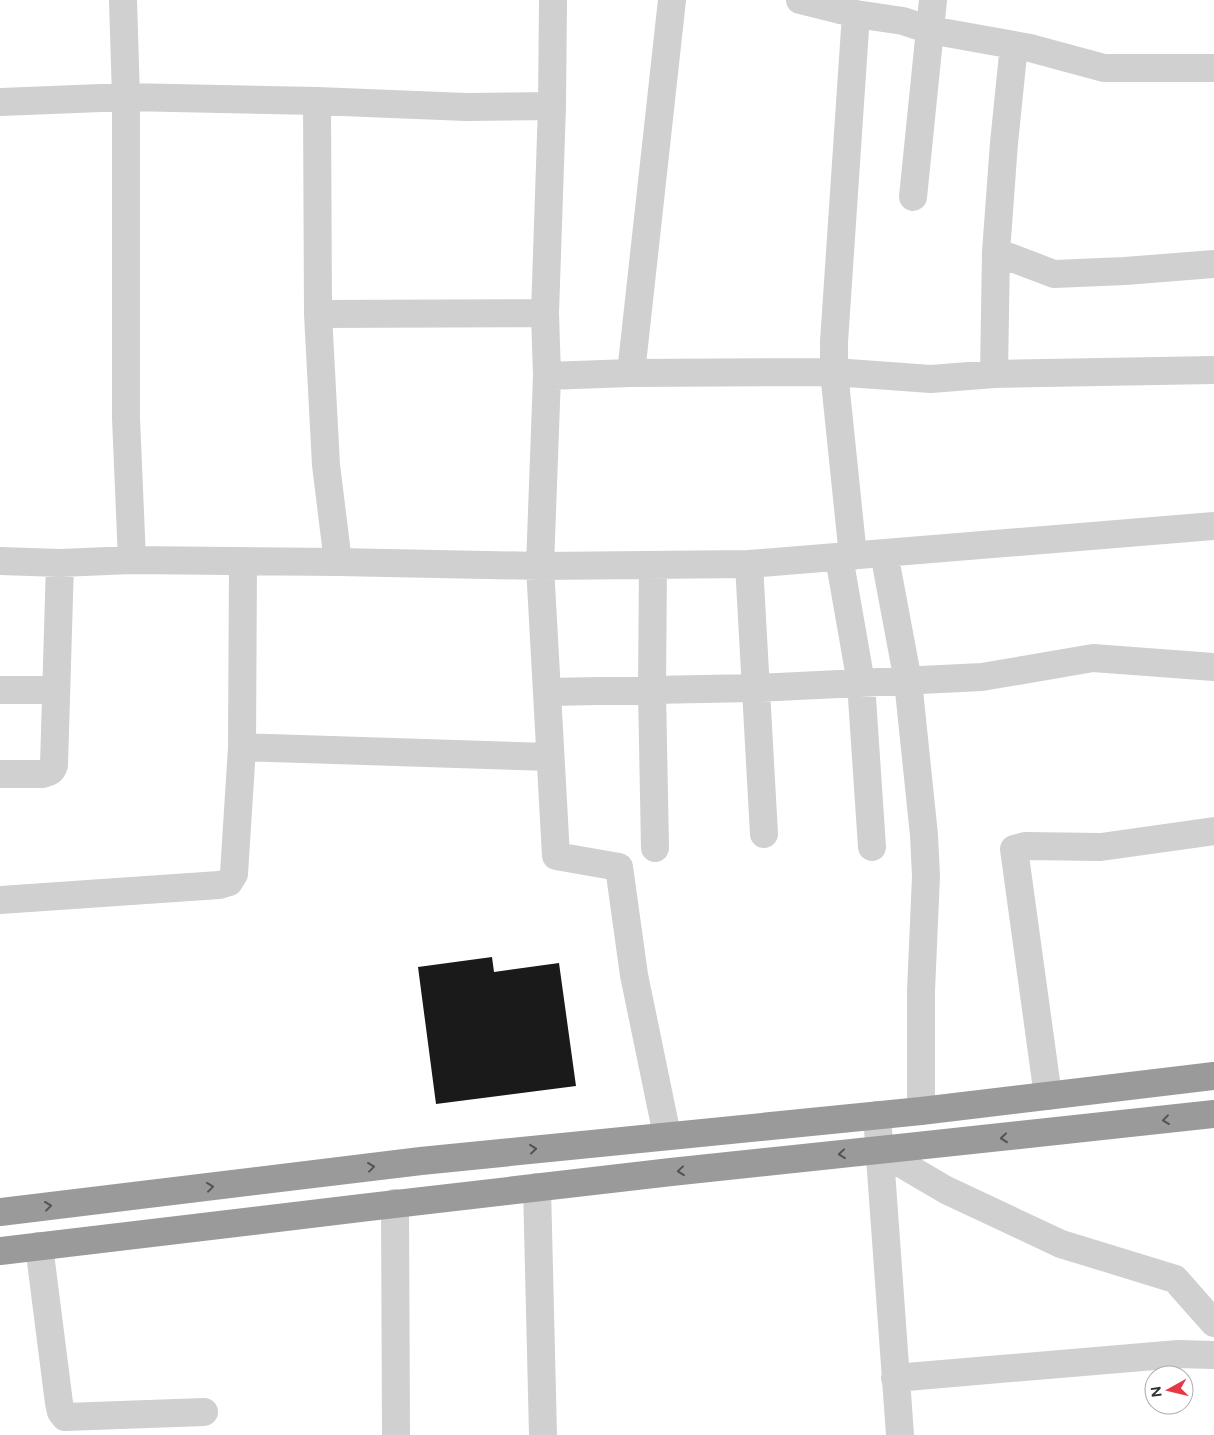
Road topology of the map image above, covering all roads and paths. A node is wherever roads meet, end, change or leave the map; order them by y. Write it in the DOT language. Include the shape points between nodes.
graph roads {
  1 [pos="123,0"];
  2 [pos="553,0"];
  3 [pos="672,0"];
  4 [pos="800,0"];
  5 [pos="933,0"];
  6 [pos="856,14"];
  7 [pos="930,30"];
  8 [pos="1014,45"];
  9 [pos="1214,68"];
  10 [pos="126,97"];
  11 [pos="317,101"];
  12 [pos="552,106"];
  13 [pos="0,107"];
  14 [pos="913,197"];
  15 [pos="996,252"];
  16 [pos="1214,264"];
  17 [pos="545,313"];
  18 [pos="318,314"];
  19 [pos="1214,370"];
  20 [pos="834,372"];
  21 [pos="631,373"];
  22 [pos="994,374"];
  23 [pos="547,376"];
  24 [pos="1214,526"];
  25 [pos="884,553"];
  26 [pos="846,556"];
  27 [pos="132,560"];
  28 [pos="0,561"];
  29 [pos="243,561"];
  30 [pos="338,562"];
  31 [pos="60,563"];
  32 [pos="749,564"];
  33 [pos="654,565"];
  34 [pos="540,566"];
  35 [pos="1214,667"];
  36 [pos="908,681"];
  37 [pos="861,683"];
  38 [pos="755,688"];
  39 [pos="0,690"];
  40 [pos="56,690"];
  41 [pos="652,691"];
  42 [pos="547,692"];
  43 [pos="242,747"];
  44 [pos="550,757"];
  45 [pos="0,774"];
  46 [pos="1214,831"];
  47 [pos="764,834"];
  48 [pos="872,847"];
  49 [pos="655,848"];
  50 [pos="0,900"];
  51 [pos="1214,1076"];
  52 [pos="1048,1096"];
  53 [pos="921,1110"];
  54 [pos="1214,1114"];
  55 [pos="877,1115"];
  56 [pos="667,1135"];
  57 [pos="878,1150"];
  58 [pos="421,1161"];
  59 [pos="537,1187"];
  60 [pos="426,1200"];
  61 [pos="395,1203"];
  62 [pos="0,1212"];
  63 [pos="39,1246"];
  64 [pos="0,1251"];
  65 [pos="1214,1323"];
  66 [pos="1214,1355"];
  67 [pos="895,1378"];
  68 [pos="204,1412"];
  69 [pos="396,1435"];
  70 [pos="543,1435"];
  71 [pos="900,1435"];
  1 -- 10 [label="street"];
  2 -- 12 [label="street"];
  3 -- 21 [label="street"];
  4 -- 6 [label="street"];
  5 -- 7 [label="street"];
  6 -- 7 [label="street" via="903,21"];
  6 -- 20 [label="street"];
  7 -- 8 [label="street"];
  7 -- 14 [label="street"];
  8 -- 9 [label="street" via="1104,68"];
  8 -- 15 [label="street"];
  10 -- 11 [label="street"];
  10 -- 13 [label="street"];
  10 -- 27 [label="street" via="126,418"];
  11 -- 12 [label="street" via="466,107"];
  11 -- 18 [label="street"];
  12 -- 17 [label="street"];
  15 -- 16 [label="street" via="1054,274"];
  15 -- 22 [label="street"];
  17 -- 18 [label="street"];
  17 -- 23 [label="street"];
  18 -- 30 [label="street" via="326,465"];
  19 -- 22 [label="street"];
  20 -- 21 [label="street"];
  20 -- 22 [label="street" via="931,379"];
  20 -- 26 [label="street"];
  21 -- 23 [label="street"];
  23 -- 34 [label="street"];
  24 -- 25 [label="street"];
  25 -- 26 [label="street"];
  25 -- 36 [label="street"];
  26 -- 32 [label="street"];
  26 -- 37 [label="street"];
  27 -- 29 [label="street"];
  27 -- 31 [label="street"];
  28 -- 31 [label="street"];
  29 -- 30 [label="street"];
  29 -- 43 [label="street"];
  30 -- 34 [label="street"];
  31 -- 40 [label="street"];
  32 -- 33 [label="street"];
  32 -- 38 [label="street"];
  33 -- 34 [label="street"];
  33 -- 41 [label="street"];
  34 -- 42 [label="street"];
  35 -- 36 [label="street" via="1093,658 982,677"];
  36 -- 37 [label="street"];
  36 -- 53 [label="street" via="926,876 921,990"];
  37 -- 38 [label="street"];
  37 -- 48 [label="street"];
  38 -- 41 [label="street"];
  38 -- 47 [label="street"];
  39 -- 40 [label="street"];
  40 -- 45 [label="street" via="52,770 42,774"];
  41 -- 42 [label="street"];
  41 -- 49 [label="street"];
  42 -- 44 [label="street"];
  43 -- 44 [label="street"];
  43 -- 50 [label="street" via="234,874 229,882 219,886"];
  44 -- 56 [label="street" via="556,856 619,867 634,975"];
  46 -- 52 [label="street" via="1101,847 1025,846 1014,849"];
  51 -- 52 [label="highway"];
  52 -- 53 [label="highway"];
  53 -- 55 [label="highway"];
  54 -- 57 [label="highway, one-way"];
  55 -- 56 [label="highway"];
  55 -- 57 [label="street"];
  58 -- 56 [label="highway, one-way"];
  57 -- 59 [label="highway, one-way"];
  57 -- 65 [label="street" via="946,1190 1061,1244 1175,1279"];
  57 -- 67 [label="street"];
  58 -- 60 [label="highway"];
  62 -- 58 [label="highway, one-way"];
  59 -- 60 [label="highway"];
  59 -- 70 [label="street"];
  60 -- 61 [label="highway"];
  61 -- 63 [label="highway"];
  61 -- 69 [label="street"];
  63 -- 64 [label="highway"];
  63 -- 68 [label="street" via="59,1403 65,1417"];
  66 -- 67 [label="street" via="1178,1354"];
  67 -- 71 [label="street"];
}
